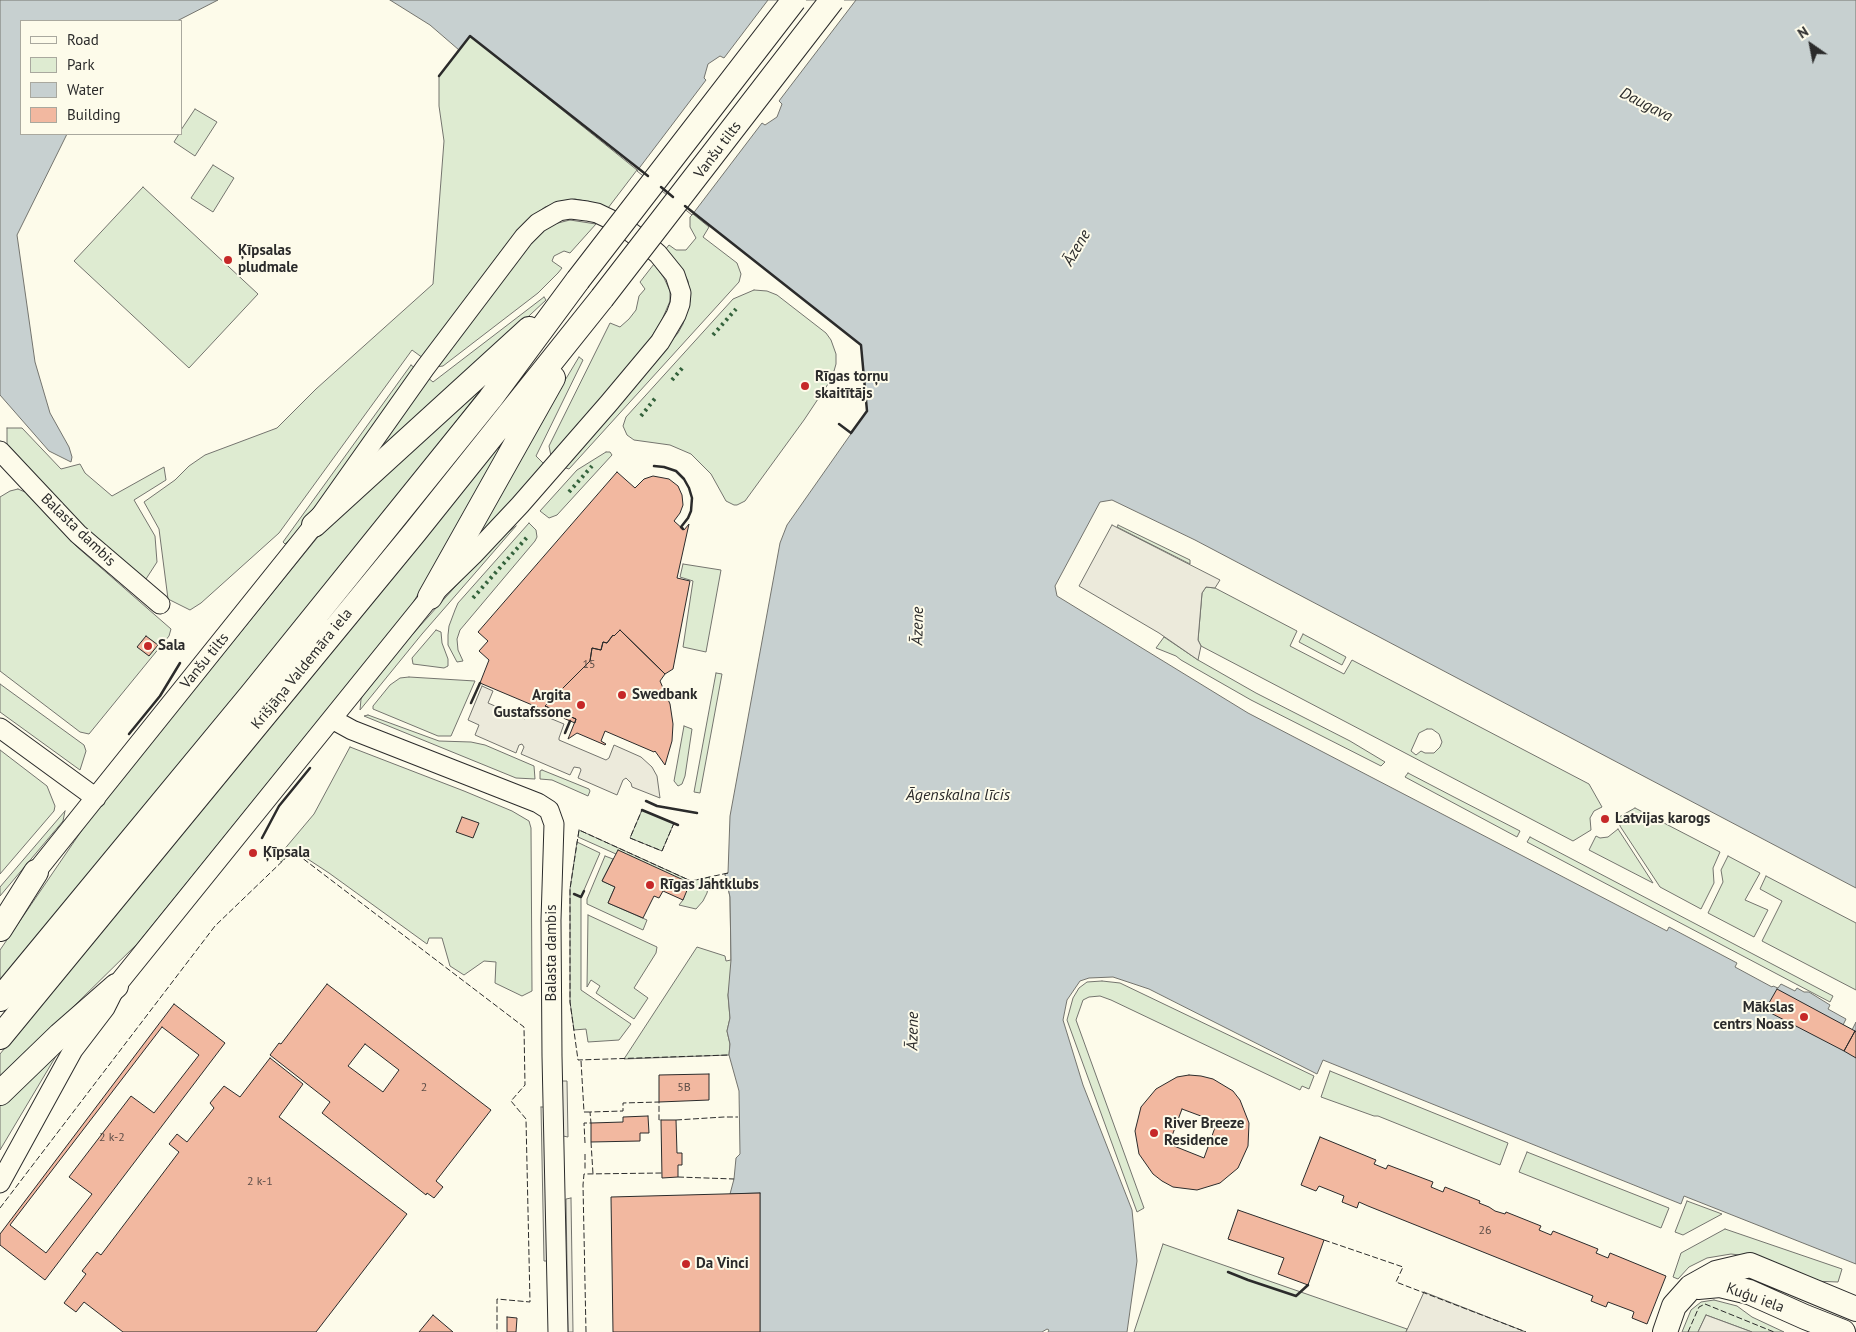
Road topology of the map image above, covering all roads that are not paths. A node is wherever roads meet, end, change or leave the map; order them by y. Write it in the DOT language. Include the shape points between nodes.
graph roads {
  1 [pos="794,0"];
  2 [pos="832,0"];
  3 [pos="573,287"];
  4 [pos="596,307"];
  5 [pos="3,461"];
  6 [pos="314,524"];
  7 [pos="430,596"];
  8 [pos="160,604"];
  9 [pos="332,719"];
  10 [pos="0,728"];
  11 [pos="96,798"];
  12 [pos="36,872"];
  13 [pos="0,914"];
  14 [pos="0,929"];
  15 [pos="116,986"];
  16 [pos="0,999"];
  17 [pos="0,1037"];
  18 [pos="0,1093"];
  19 [pos="0,1183"];
  20 [pos="1692,1287"];
  21 [pos="1853,1308"];
  22 [pos="1841,1331"];
  23 [pos="558,1332"];
  24 [pos="1665,1332"];
  1 -- 3 [label="main road, Vanšu tilts, bridge"];
  2 -- 4 [label="main road, Vanšu tilts, bridge"];
  3 -- 6 [label="main road"];
  3 -- 16 [label="main road, Krišjāņa Valdemāra iela" via="490,399"];
  4 -- 7 [label="main road"];
  4 -- 17 [label="main road, Krišjāņa Valdemāra iela"];
  5 -- 8 [label="street, Balasta dambis" via="78,534"];
  6 -- 7 [label="street, Vanšu tilts" via="442,345 531,230 550,215 571,209 597,213 618,224 653,250 675,275 680,298 672,325 525,498"];
  6 -- 11 [label="street, Vanšu tilts"];
  7 -- 9 [label="street, Vanšu tilts"];
  9 -- 15 [label="street, Vanšu tilts"];
  9 -- 23 [label="street, Balasta dambis" via="549,810 554,824 552,1047"];
  10 -- 11 [label="street"];
  11 -- 12 [label="street, Vanšu tilts"];
  12 -- 13 [label="street, Vanšu tilts"];
  12 -- 14 [label="main road"];
  15 -- 18 [label="main road"];
  15 -- 19 [label="street, Vanšu tilts" via="105,1008 73,1050"];
  20 -- 21 [label="main road, Kuģu iela" via="1716,1273 1750,1265"];
  20 -- 22 [label="main road, Kuģu iela" via="1720,1285 1749,1292"];
  20 -- 24 [label="main road" via="1674,1306"];
  21 -- 22 [label="main road" via="1832,1309 1828,1316"];
}
